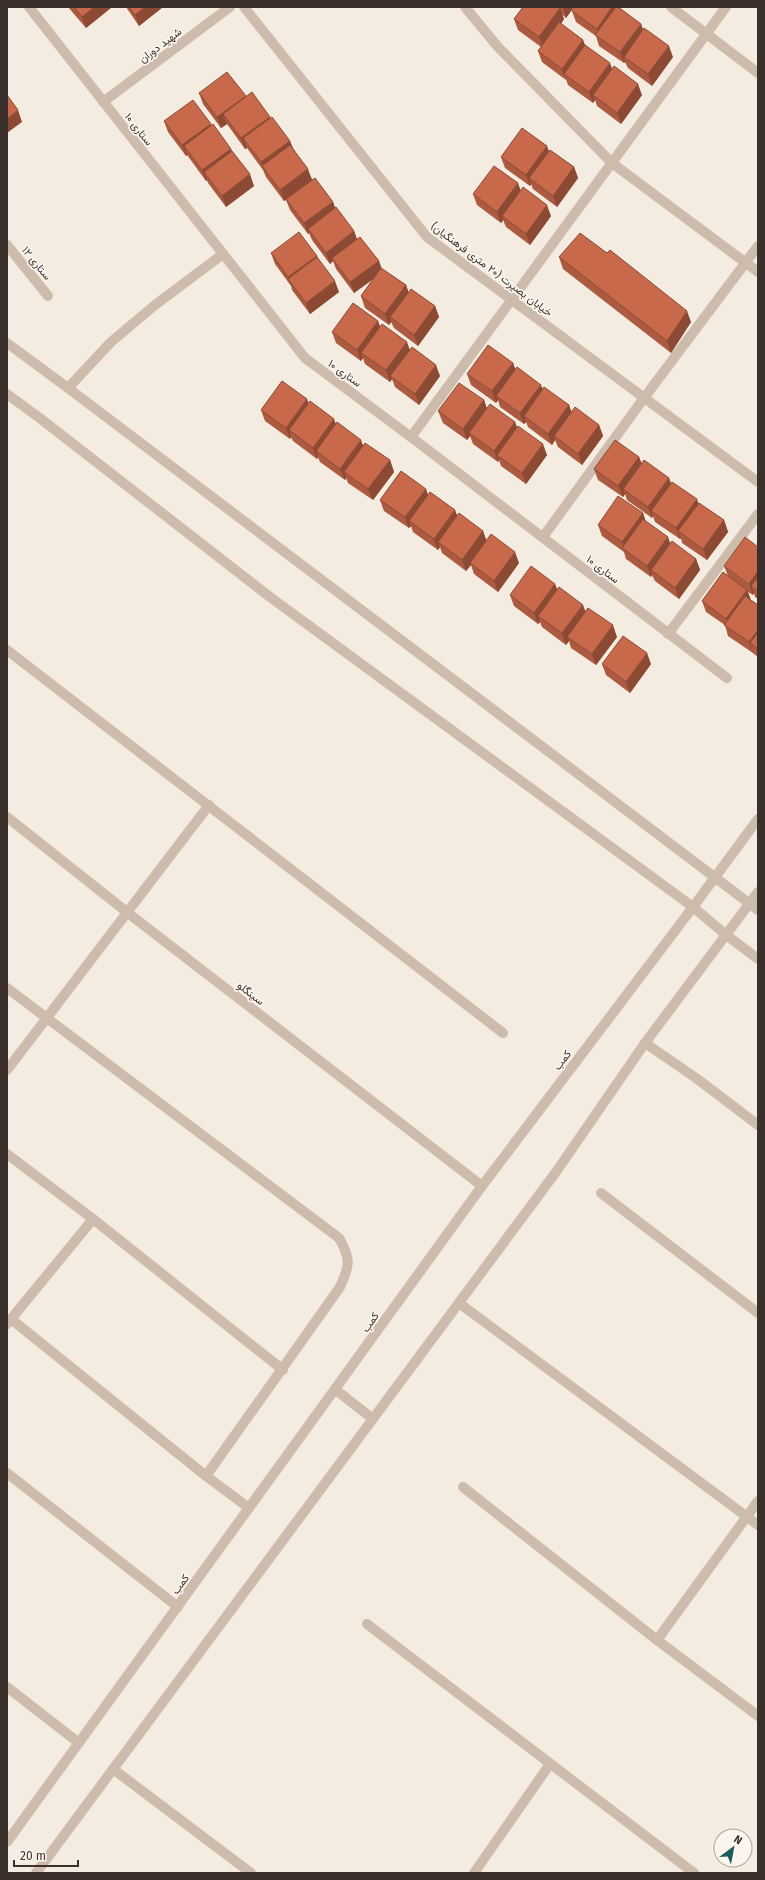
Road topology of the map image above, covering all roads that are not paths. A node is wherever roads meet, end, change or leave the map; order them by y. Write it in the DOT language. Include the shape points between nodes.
graph roads {
  1 [pos="29,7"];
  2 [pos="230,7"];
  3 [pos="244,7"];
  4 [pos="465,7"];
  5 [pos="671,7"];
  6 [pos="726,7"];
  7 [pos="706,34"];
  8 [pos="758,73"];
  9 [pos="103,102"];
  10 [pos="612,163"];
  11 [pos="7,245"];
  12 [pos="758,246"];
  13 [pos="223,254"];
  14 [pos="745,263"];
  15 [pos="758,272"];
  16 [pos="48,296"];
  17 [pos="512,300"];
  18 [pos="7,343"];
  19 [pos="68,388"];
  20 [pos="7,394"];
  21 [pos="644,398"];
  22 [pos="411,437"];
  23 [pos="758,482"];
  24 [pos="758,514"];
  25 [pos="543,538"];
  26 [pos="668,634"];
  27 [pos="7,650"];
  28 [pos="726,678"];
  29 [pos="209,805"];
  30 [pos="7,817"];
  31 [pos="758,819"];
  32 [pos="758,892"];
  33 [pos="749,904"];
  34 [pos="694,907"];
  35 [pos="758,910"];
  36 [pos="128,913"];
  37 [pos="725,934"];
  38 [pos="758,959"];
  39 [pos="7,988"];
  40 [pos="46,1017"];
  41 [pos="503,1034"];
  42 [pos="645,1043"];
  43 [pos="7,1070"];
  44 [pos="758,1125"];
  45 [pos="7,1154"];
  46 [pos="482,1186"];
  47 [pos="601,1193"];
  48 [pos="93,1219"];
  49 [pos="459,1303"];
  50 [pos="758,1314"];
  51 [pos="9,1322"];
  52 [pos="283,1370"];
  53 [pos="336,1390"];
  54 [pos="373,1418"];
  55 [pos="7,1473"];
  56 [pos="206,1476"];
  57 [pos="463,1487"];
  58 [pos="758,1501"];
  59 [pos="249,1508"];
  60 [pos="747,1516"];
  61 [pos="758,1525"];
  62 [pos="178,1606"];
  63 [pos="367,1624"];
  64 [pos="657,1640"];
  65 [pos="7,1687"];
  66 [pos="758,1716"];
  67 [pos="79,1743"];
  68 [pos="550,1764"];
  69 [pos="113,1769"];
  70 [pos="7,1842"];
  71 [pos="36,1873"];
  72 [pos="251,1873"];
  73 [pos="474,1873"];
  74 [pos="694,1873"];
  1 -- 9 [label="street, ستاری ۱۰"];
  2 -- 9 [label="street, شهید دوران"];
  3 -- 17 [label="street, خیابان بصیرت (۲۰ متری فرهنگیان)" via="427,237"];
  4 -- 10 [label="street" via="498,47"];
  5 -- 7 [label="street"];
  6 -- 7 [label="street"];
  7 -- 8 [label="street"];
  7 -- 10 [label="street"];
  9 -- 13 [label="street, ستاری ۱۰"];
  10 -- 14 [label="street"];
  10 -- 17 [label="street"];
  11 -- 16 [label="street, ستاری ۱۲"];
  12 -- 14 [label="street"];
  13 -- 19 [label="street" via="155,305 112,342"];
  13 -- 22 [label="street, ستاری ۱۰" via="305,358"];
  14 -- 15 [label="street"];
  14 -- 21 [label="street"];
  17 -- 21 [label="street, خیابان بصیرت (۲۰ متری فرهنگیان)"];
  17 -- 22 [label="street"];
  18 -- 19 [label="street"];
  19 -- 33 [label="street"];
  20 -- 34 [label="street" via="277,601"];
  21 -- 23 [label="street, خیابان بصیرت (۲۰ متری فرهنگیان)"];
  21 -- 25 [label="street"];
  22 -- 25 [label="street, ستاری ۱۰"];
  24 -- 26 [label="street"];
  25 -- 26 [label="street, ستاری ۱۰"];
  26 -- 28 [label="street, ستاری ۱۰"];
  27 -- 29 [label="street"];
  29 -- 36 [label="street"];
  29 -- 41 [label="street"];
  30 -- 36 [label="street, سینگلو"];
  31 -- 34 [label="street, کمب"];
  32 -- 33 [label="street"];
  33 -- 35 [label="street"];
  33 -- 37 [label="street"];
  34 -- 37 [label="street"];
  34 -- 46 [label="street, کمب"];
  36 -- 40 [label="street"];
  36 -- 46 [label="street, سینگلو"];
  37 -- 38 [label="street"];
  37 -- 42 [label="street"];
  39 -- 40 [label="street"];
  40 -- 43 [label="street"];
  40 -- 52 [label="street" via="339,1238 347,1252 348,1269 340,1287"];
  42 -- 44 [label="street"];
  42 -- 49 [label="street" via="556,1172"];
  45 -- 48 [label="street"];
  46 -- 53 [label="street, کمب"];
  47 -- 50 [label="street"];
  48 -- 51 [label="street"];
  48 -- 52 [label="street"];
  49 -- 54 [label="street"];
  49 -- 60 [label="street"];
  51 -- 56 [label="street"];
  52 -- 56 [label="street"];
  53 -- 54 [label="street"];
  53 -- 59 [label="street, کمب"];
  54 -- 69 [label="street"];
  55 -- 62 [label="street"];
  56 -- 59 [label="street"];
  57 -- 64 [label="street"];
  58 -- 60 [label="street"];
  59 -- 62 [label="street, کمب"];
  60 -- 61 [label="street"];
  60 -- 64 [label="street"];
  62 -- 67 [label="street, کمب"];
  63 -- 68 [label="street"];
  64 -- 66 [label="street"];
  65 -- 67 [label="street"];
  67 -- 70 [label="street, کمب"];
  68 -- 73 [label="street"];
  68 -- 74 [label="street"];
  69 -- 71 [label="street"];
  69 -- 72 [label="street"];
}
